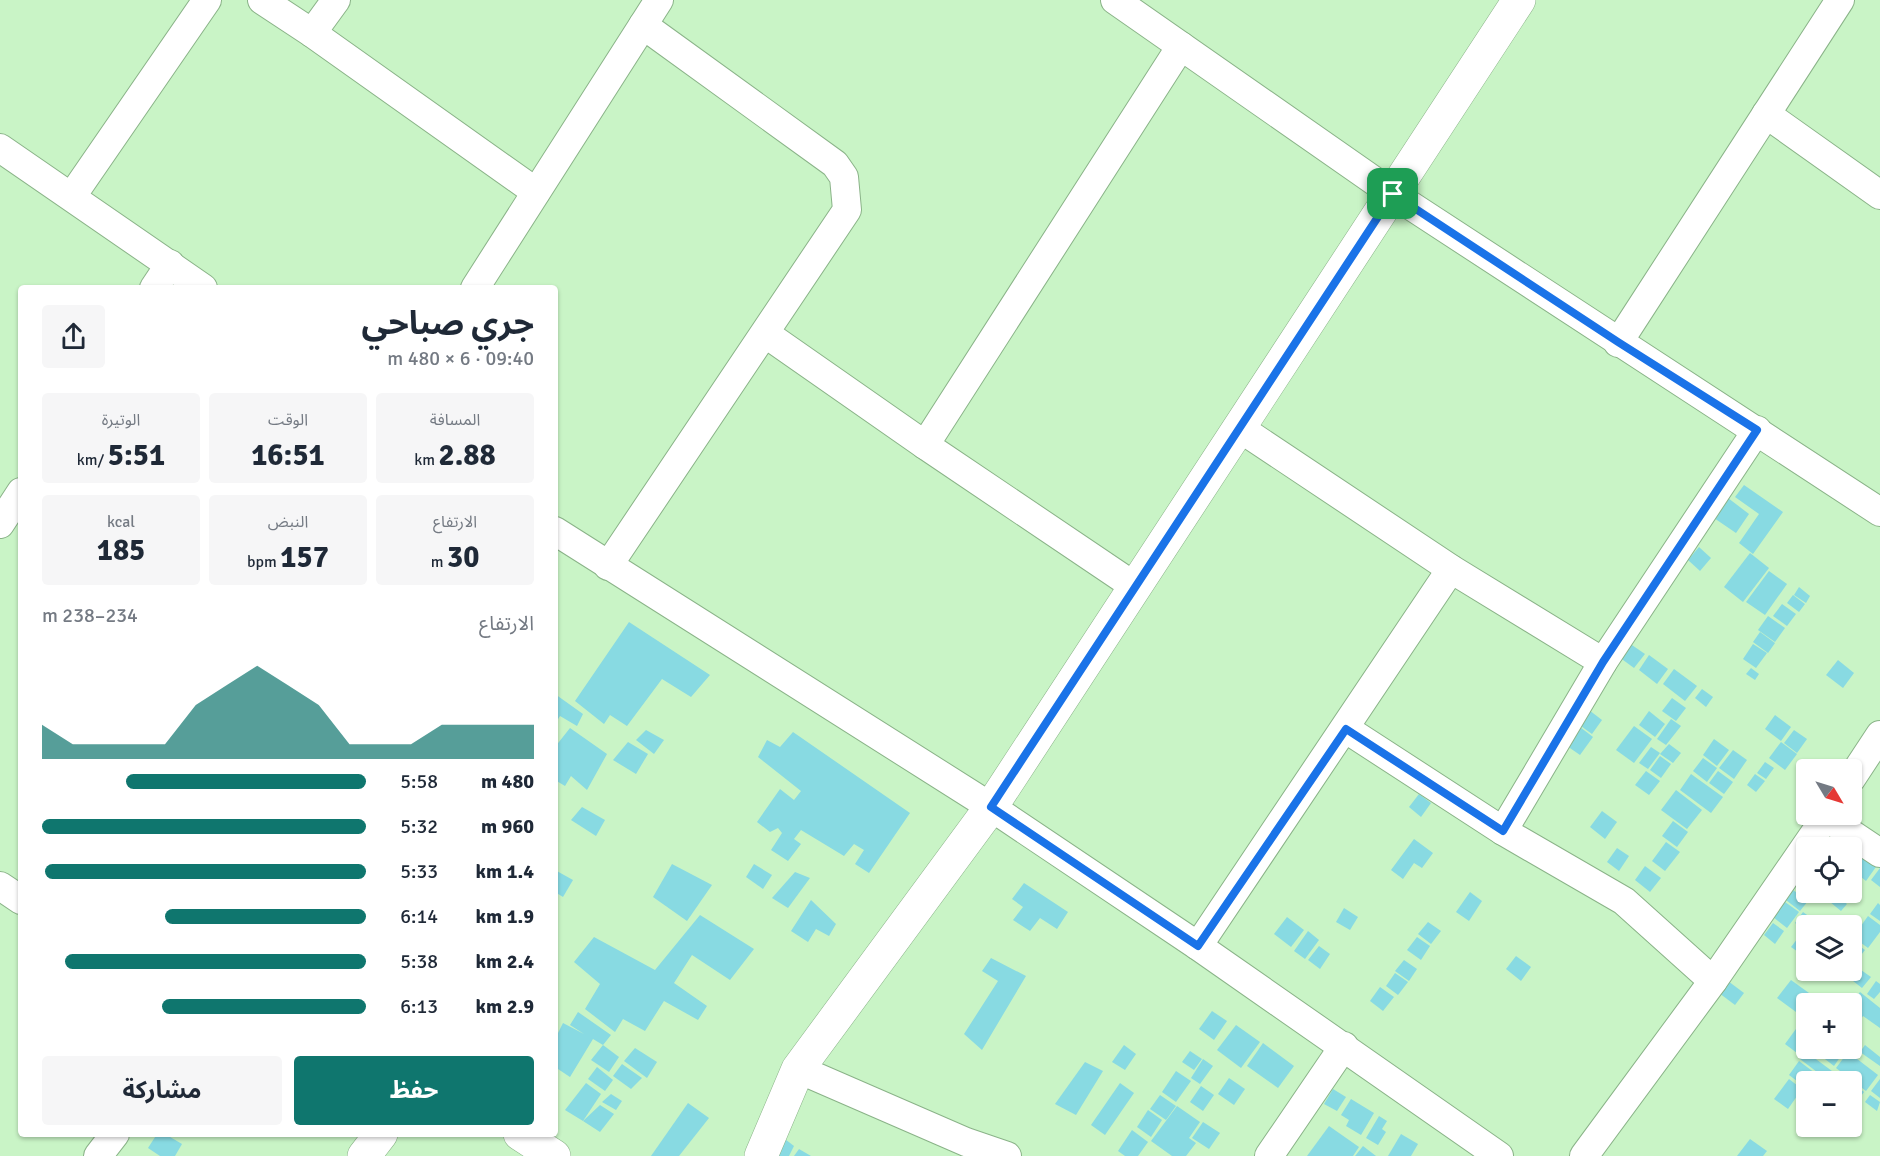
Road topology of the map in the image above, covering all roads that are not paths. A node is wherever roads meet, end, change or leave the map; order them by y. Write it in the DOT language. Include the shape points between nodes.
graph roads {
  1 [pos="207,0"];
  2 [pos="262,0"];
  3 [pos="336,0"];
  4 [pos="659,0"];
  5 [pos="1115,0"];
  6 [pos="1519,0"];
  7 [pos="1840,0"];
  8 [pos="644,25"];
  9 [pos="312,33"];
  10 [pos="1181,46"];
  11 [pos="1766,114"];
  12 [pos="0,148"];
  13 [pos="536,192"];
  14 [pos="1393,194"];
  15 [pos="1880,195"];
  16 [pos="72,196"];
  17 [pos="170,264"];
  18 [pos="156,285"];
  19 [pos="199,285"];
  20 [pos="477,285"];
  21 [pos="766,334"];
  22 [pos="1618,342"];
  23 [pos="1238,427"];
  24 [pos="1757,430"];
  25 [pos="925,445"];
  26 [pos="18,497"];
  27 [pos="1880,512"];
  28 [pos="0,524"];
  29 [pos="558,533"];
  30 [pos="608,566"];
  31 [pos="1451,569"];
  32 [pos="1134,586"];
  33 [pos="1603,662"];
  34 [pos="1346,729"];
  35 [pos="1880,735"];
  36 [pos="1862,762"];
  37 [pos="991,807"];
  38 [pos="1821,825"];
  39 [pos="1840,825"];
  40 [pos="1503,831"];
  41 [pos="1880,853"];
  42 [pos="0,886"];
  43 [pos="18,898"];
  44 [pos="1198,946"];
  45 [pos="1713,981"];
  46 [pos="1344,1046"];
  47 [pos="798,1069"];
  48 [pos="113,1137"];
  49 [pos="525,1137"];
  50 [pos="98,1156"];
  51 [pos="554,1156"];
  52 [pos="761,1156"];
  53 [pos="1007,1156"];
  54 [pos="1269,1156"];
  55 [pos="1499,1156"];
  56 [pos="1584,1156"];
  1 -- 16 [label="street"];
  2 -- 9 [label="street"];
  3 -- 9 [label="street"];
  4 -- 8 [label="street"];
  5 -- 10 [label="street"];
  6 -- 14 [label="street"];
  7 -- 11 [label="street"];
  8 -- 13 [label="street"];
  8 -- 21 [label="street" via="836,164 844,177 847,210"];
  9 -- 13 [label="street"];
  10 -- 14 [label="street"];
  10 -- 25 [label="street"];
  11 -- 15 [label="street"];
  11 -- 22 [label="street"];
  12 -- 16 [label="street"];
  13 -- 20 [label="street"];
  14 -- 22 [label="street"];
  14 -- 23 [label="street"];
  16 -- 17 [label="street"];
  17 -- 18 [label="street"];
  17 -- 19 [label="street"];
  21 -- 25 [label="street"];
  21 -- 30 [label="street"];
  22 -- 24 [label="street"];
  23 -- 31 [label="street"];
  23 -- 32 [label="street"];
  24 -- 27 [label="street"];
  24 -- 33 [label="street"];
  25 -- 32 [label="street"];
  26 -- 28 [label="street"];
  29 -- 30 [label="street"];
  30 -- 37 [label="street"];
  31 -- 33 [label="street"];
  31 -- 34 [label="street"];
  32 -- 37 [label="street"];
  33 -- 40 [label="street"];
  34 -- 40 [label="street"];
  34 -- 44 [label="street"];
  35 -- 36 [label="street"];
  37 -- 44 [label="street"];
  37 -- 47 [label="street"];
  38 -- 45 [label="street"];
  39 -- 41 [label="street"];
  40 -- 45 [label="street" via="1624,901"];
  42 -- 43 [label="street"];
  44 -- 46 [label="street"];
  45 -- 56 [label="street"];
  46 -- 54 [label="street"];
  46 -- 55 [label="street"];
  47 -- 52 [label="street"];
  47 -- 53 [label="street"];
  48 -- 50 [label="street"];
  49 -- 51 [label="street"];
}
